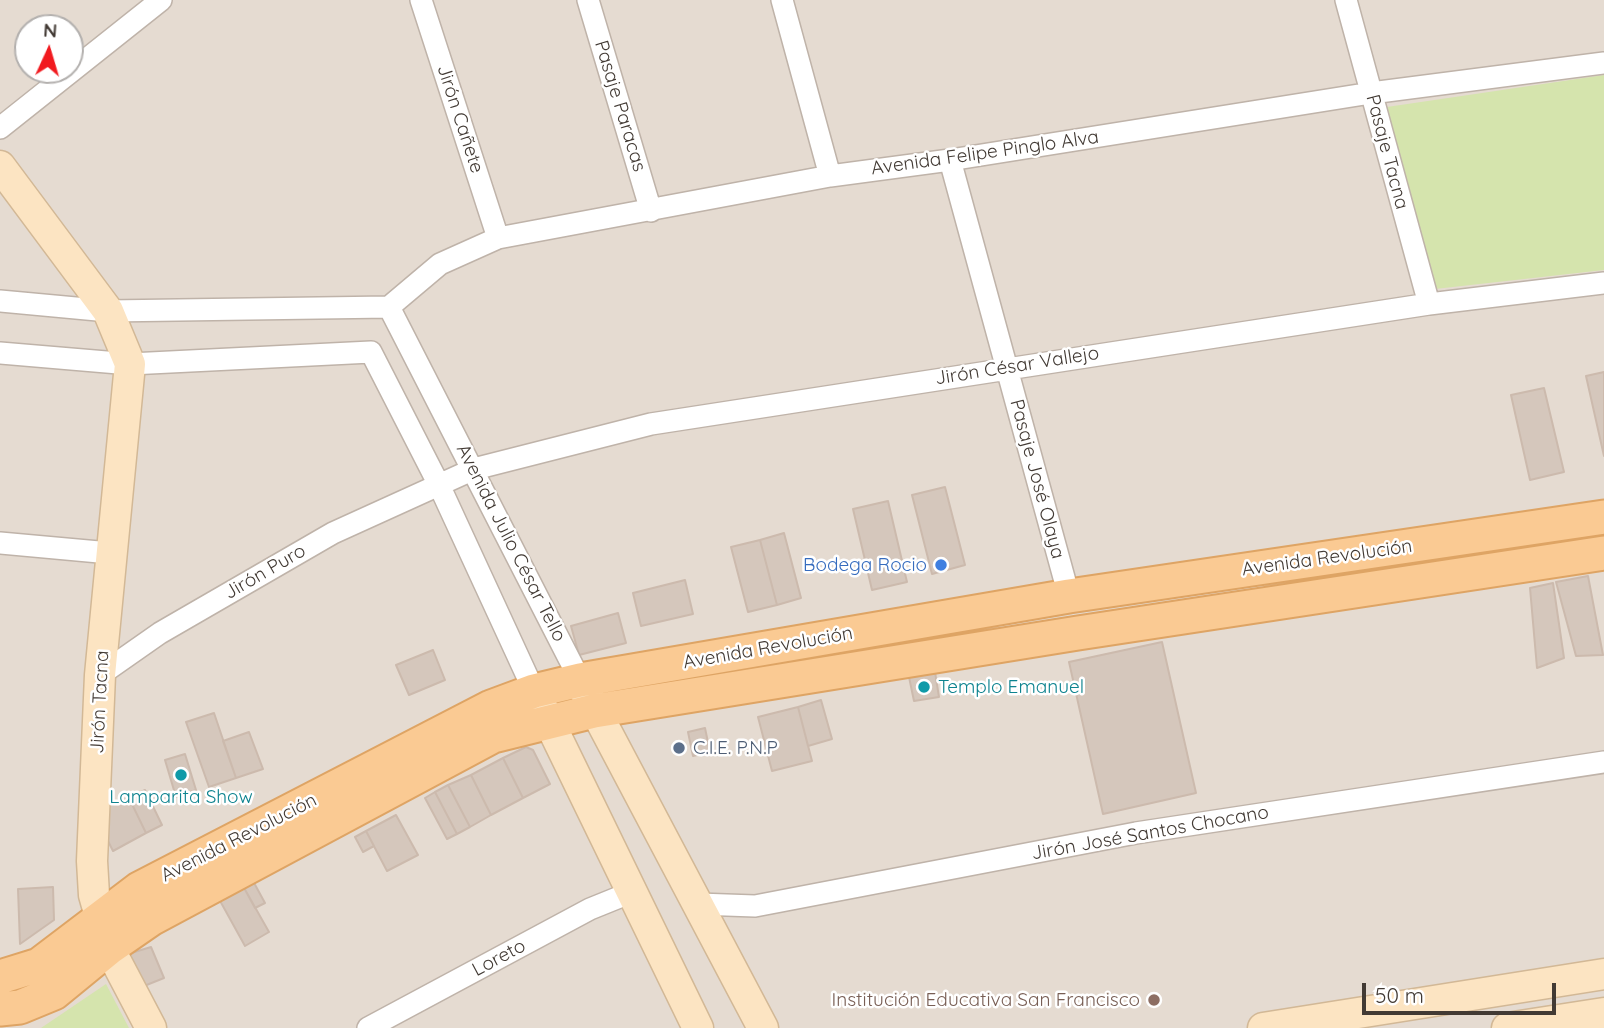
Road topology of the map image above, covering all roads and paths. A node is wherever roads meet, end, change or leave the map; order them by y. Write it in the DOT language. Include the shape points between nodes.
graph roads {
  1 [pos="161,0"];
  2 [pos="421,0"];
  3 [pos="588,0"];
  4 [pos="782,0"];
  5 [pos="1346,0"];
  6 [pos="1604,63"];
  7 [pos="1371,93"];
  8 [pos="0,128"];
  9 [pos="950,160"];
  10 [pos="0,166"];
  11 [pos="830,176"];
  12 [pos="651,211"];
  13 [pos="498,238"];
  14 [pos="1604,283"];
  15 [pos="0,301"];
  16 [pos="1429,304"];
  17 [pos="389,307"];
  18 [pos="108,311"];
  19 [pos="0,353"];
  20 [pos="130,364"];
  21 [pos="1007,368"];
  22 [pos="474,469"];
  23 [pos="439,485"];
  24 [pos="1604,517"];
  25 [pos="0,543"];
  26 [pos="110,553"];
  27 [pos="1604,553"];
  28 [pos="1069,596"];
  29 [pos="100,675"];
  30 [pos="580,680"];
  31 [pos="534,691"];
  32 [pos="594,711"];
  33 [pos="548,721"];
  34 [pos="1604,762"];
  35 [pos="632,892"];
  36 [pos="698,904"];
  37 [pos="105,933"];
  38 [pos="1604,974"];
  39 [pos="0,977"];
  40 [pos="0,1009"];
  41 [pos="1604,1013"];
  42 [pos="1320,1024"];
  43 [pos="151,1028"];
  44 [pos="368,1028"];
  45 [pos="698,1028"];
  46 [pos="763,1028"];
  47 [pos="1264,1028"];
  48 [pos="1507,1028"];
  1 -- 8 [label="street"];
  2 -- 13 [label="street, Jirón Cañete"];
  3 -- 12 [label="street, Pasaje Paracas"];
  4 -- 11 [label="street"];
  5 -- 7 [label="street, Pasaje Tacna"];
  6 -- 7 [label="street, Avenida Felipe Pinglo Alva"];
  7 -- 9 [label="street, Avenida Felipe Pinglo Alva"];
  7 -- 16 [label="street, Pasaje Tacna"];
  9 -- 11 [label="street, Avenida Felipe Pinglo Alva"];
  9 -- 21 [label="street, Pasaje José Olaya"];
  10 -- 18 [label="street"];
  11 -- 12 [label="street, Avenida Felipe Pinglo Alva"];
  12 -- 13 [label="street, Avenida Felipe Pinglo Alva"];
  13 -- 17 [label="street, Avenida Felipe Pinglo Alva" via="440,264"];
  14 -- 16 [label="street, Jirón César Vallejo"];
  15 -- 18 [label="street"];
  16 -- 21 [label="street, Jirón César Vallejo"];
  17 -- 18 [label="street"];
  17 -- 22 [label="street, Avenida Julio César Tello"];
  18 -- 20 [label="street"];
  19 -- 20 [label="street"];
  20 -- 23 [label="street, Avenida Julio César Tello" via="371,352"];
  20 -- 26 [label="street, Jirón Tacna"];
  21 -- 22 [label="street, Jirón César Vallejo" via="651,424"];
  21 -- 28 [label="street, Pasaje José Olaya"];
  22 -- 23 [label="street, Jirón César Vallejo"];
  22 -- 30 [label="street, Avenida Julio César Tello"];
  23 -- 29 [label="street, Jirón Puro" via="333,533 160,633"];
  23 -- 31 [label="street, Avenida Julio César Tello"];
  24 -- 28 [label="main road, Avenida Revolución"];
  25 -- 26 [label="street"];
  26 -- 29 [label="street, Jirón Tacna"];
  27 -- 32 [label="main road, Avenida Revolución"];
  28 -- 30 [label="main road, Avenida Revolución"];
  29 -- 37 [label="street, Jirón Tacna" via="92,862 94,895"];
  30 -- 31 [label="main road, Avenida Revolución"];
  30 -- 32 [label="street, Avenida Julio César Tello"];
  31 -- 33 [label="street, Avenida Julio César Tello"];
  31 -- 37 [label="main road, Avenida Revolución" via="491,707 139,889"];
  32 -- 33 [label="main road, Avenida Revolución"];
  32 -- 36 [label="street, Avenida Julio César Tello"];
  33 -- 35 [label="street, Avenida Julio César Tello"];
  33 -- 37 [label="main road, Avenida Revolución" via="493,736 151,919"];
  34 -- 36 [label="street, Jirón José Santos Chocano" via="1136,833 755,906"];
  35 -- 44 [label="street, Loreto" via="590,909"];
  35 -- 45 [label="street, Avenida Julio César Tello"];
  36 -- 46 [label="street, Avenida Julio César Tello"];
  37 -- 39 [label="main road, Avenida Revolución" via="40,965"];
  37 -- 40 [label="main road, Avenida Revolución" via="54,993 20,1007"];
  37 -- 43 [label="street, Jirón Tacna"];
  38 -- 42 [label="street"];
  41 -- 48 [label="street"];
  42 -- 47 [label="street"];
}
